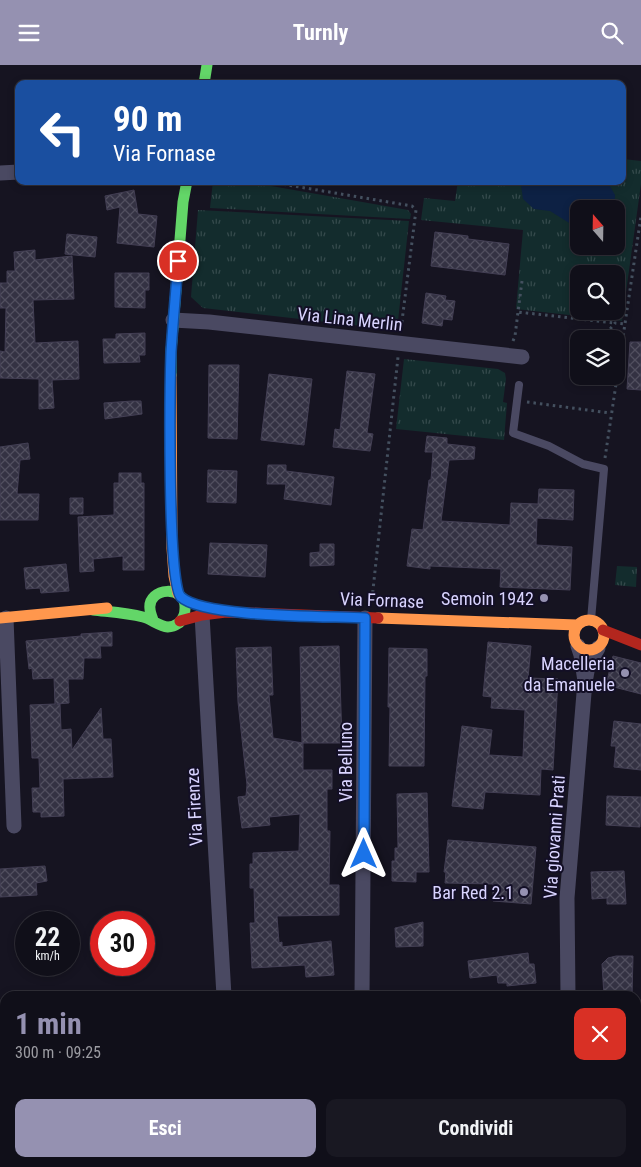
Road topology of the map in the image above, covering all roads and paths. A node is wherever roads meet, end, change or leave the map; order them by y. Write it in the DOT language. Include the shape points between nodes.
graph roads {
  1 [pos="207,65"];
  2 [pos="205,80"];
  3 [pos="15,172"];
  4 [pos="0,173"];
  5 [pos="186,185"];
  6 [pos="288,185"];
  7 [pos="641,216"];
  8 [pos="522,281"];
  9 [pos="174,320"];
  10 [pos="615,323"];
  11 [pos="626,324"];
  12 [pos="609,330"];
  13 [pos="400,334"];
  14 [pos="398,354"];
  15 [pos="522,357"];
  16 [pos="519,385"];
  17 [pos="517,401"];
  18 [pos="610,413"];
  19 [pos="604,469"];
  20 [pos="172,548"];
  21 [pos="155,596"];
  22 [pos="180,597"];
  23 [pos="93,610"];
  24 [pos="226,612"];
  25 [pos="202,615"];
  26 [pos="3,618"];
  27 [pos="367,618"];
  28 [pos="153,620"];
  29 [pos="591,620"];
  30 [pos="180,621"];
  31 [pos="536,624"];
  32 [pos="577,625"];
  33 [pos="604,630"];
  34 [pos="576,643"];
  35 [pos="600,646"];
  36 [pos="641,646"];
  37 [pos="585,681"];
  38 [pos="14,826"];
  39 [pos="224,991"];
  40 [pos="362,991"];
  41 [pos="568,991"];
  1 -- 2 [label="street"];
  3 -- 4 [label="street"];
  5 -- 9 [label="street"];
  6 -- 13 [label="path" via="412,206 416,210"];
  7 -- 11 [label="path"];
  8 -- 10 [label="path" via="518,312"];
  9 -- 15 [label="street, Via Lina Merlin"];
  9 -- 20 [label="street" via="171,352"];
  10 -- 11 [label="path"];
  10 -- 12 [label="path"];
  11 -- 18 [label="path"];
  14 -- 27 [label="path"];
  16 -- 17 [label="lane"];
  17 -- 18 [label="path"];
  17 -- 19 [label="lane" via="513,433 549,446 583,464"];
  18 -- 19 [label="path"];
  19 -- 29 [label="lane"];
  20 -- 21 [label="street" via="163,583"];
  20 -- 22 [label="street" via="174,576"];
  21 -- 22 [label="street, Via Fornase" via="167,590"];
  21 -- 23 [label="street, Via Fornase"];
  21 -- 28 [label="street" via="149,608"];
  22 -- 24 [label="street, Via Fornase"];
  22 -- 30 [label="street" via="185,610"];
  23 -- 26 [label="street, Via Fornase"];
  23 -- 28 [label="street, Via Fornase"];
  24 -- 25 [label="street, Via Fornase"];
  24 -- 27 [label="street, Via Fornase"];
  25 -- 30 [label="street, Via Fornase"];
  25 -- 39 [label="street, Via Firenze"];
  26 -- 38 [label="street"];
  27 -- 31 [label="street, Via Fornase"];
  27 -- 40 [label="street, Via Belluno"];
  28 -- 30 [label="street, Via Fornase" via="163,626"];
  29 -- 32 [label="street, Via Fornase"];
  29 -- 33 [label="street, Via Fornase"];
  31 -- 32 [label="street, Via Fornase"];
  31 -- 34 [label="street, Via Fornase" via="557,631"];
  32 -- 34 [label="street" via="574,632"];
  33 -- 35 [label="street"];
  33 -- 36 [label="street, Via Fornase"];
  34 -- 35 [label="street, Via Fornase" via="585,650"];
  34 -- 37 [label="street" via="582,655"];
  35 -- 36 [label="street, Via Fornase"];
  35 -- 37 [label="street" via="588,665"];
  37 -- 41 [label="street, Via giovanni Prati" via="567,898"];
}
